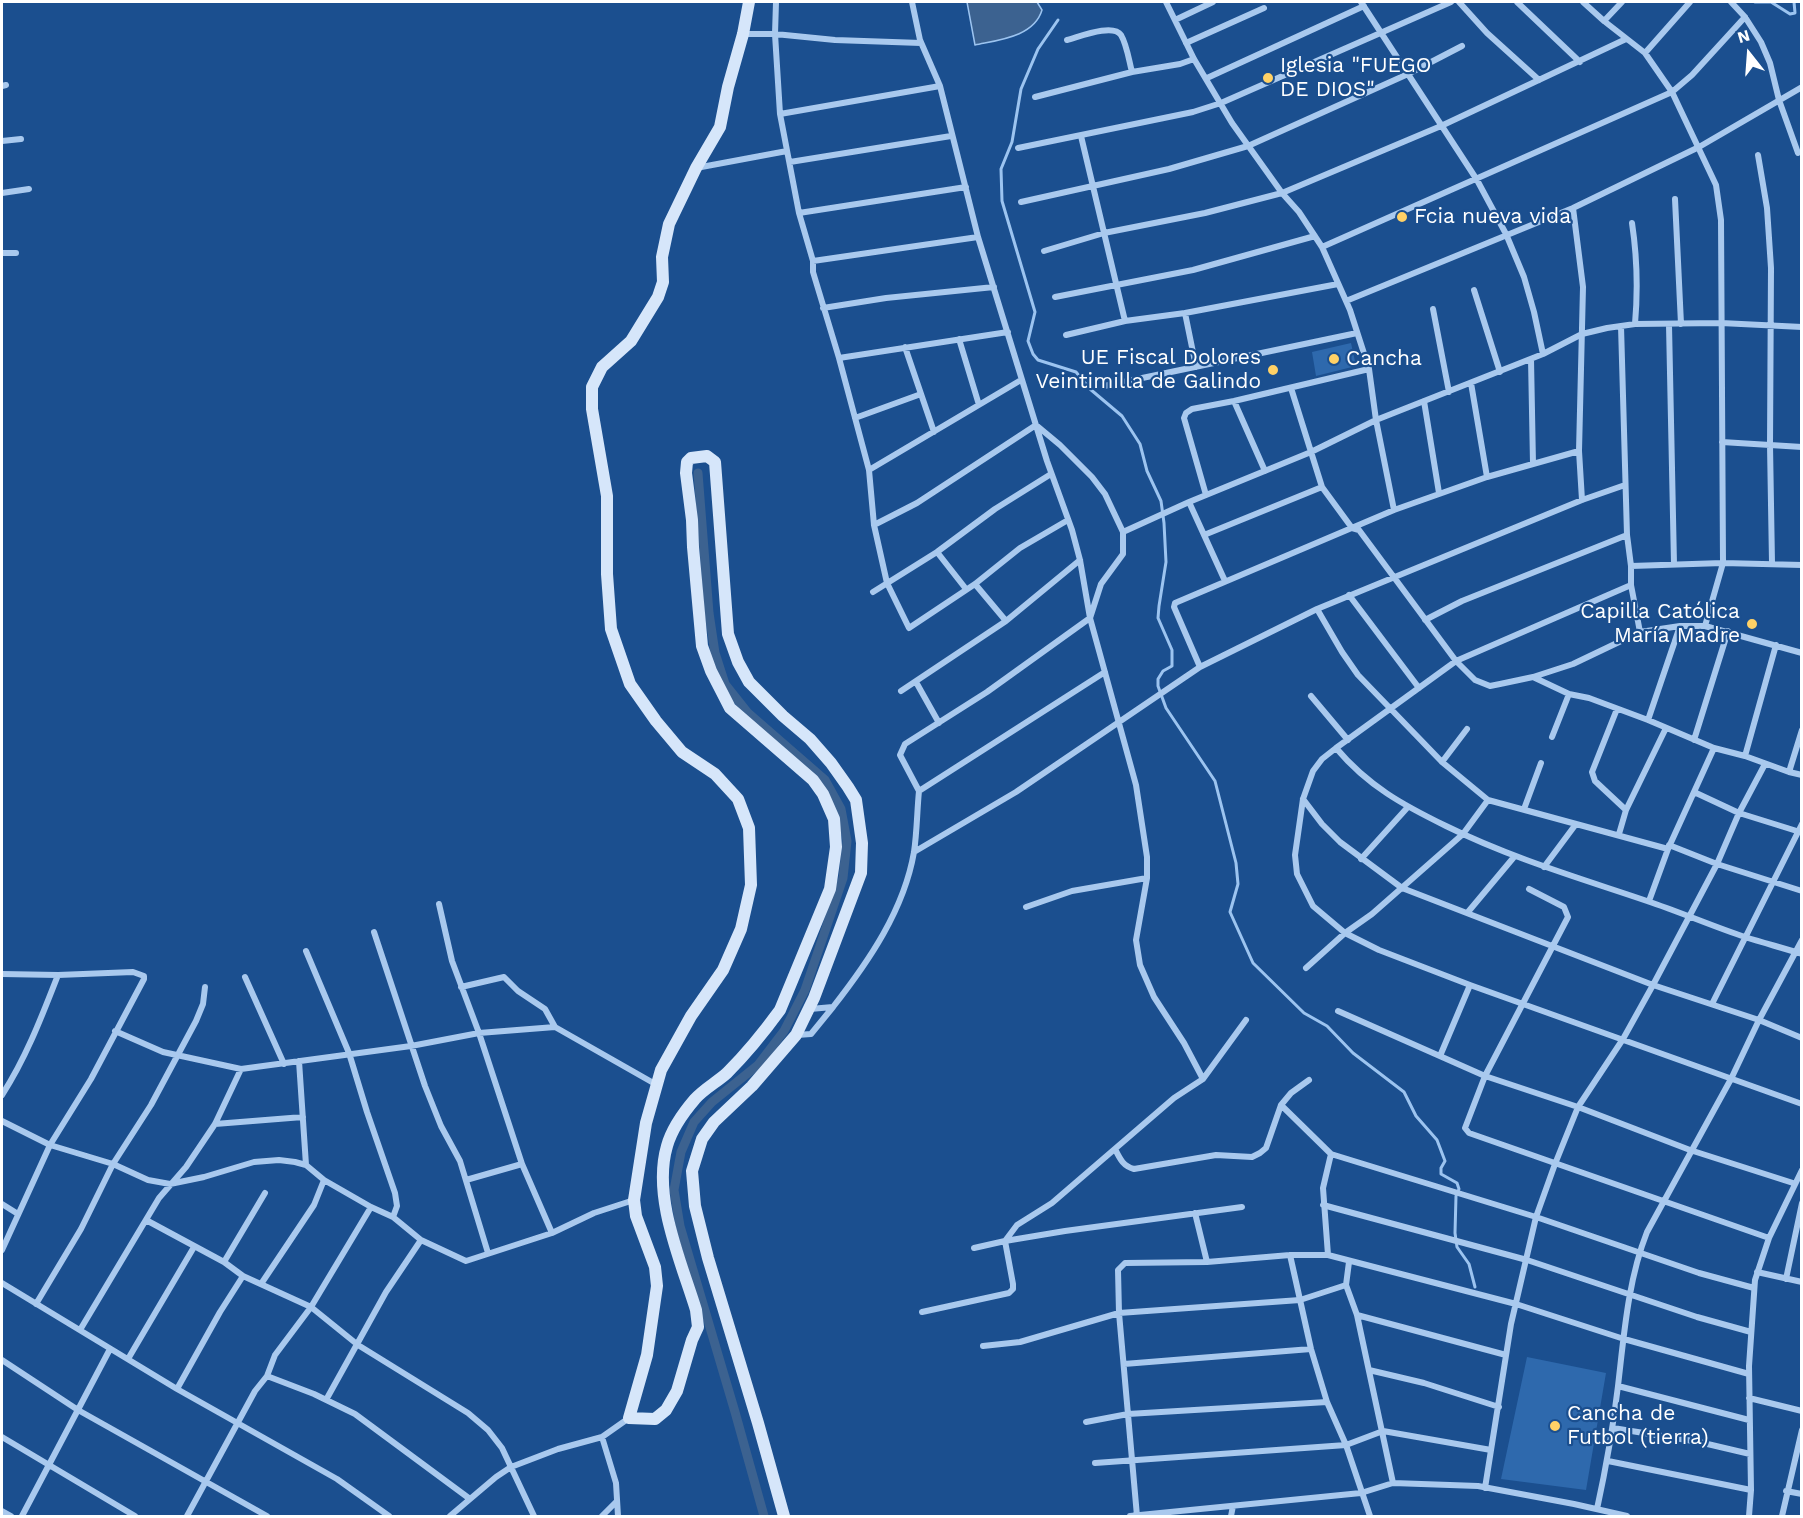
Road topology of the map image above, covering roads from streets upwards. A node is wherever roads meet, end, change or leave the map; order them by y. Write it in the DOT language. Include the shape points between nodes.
graph roads {
  1 [pos="749,2"];
  2 [pos="776,2"];
  3 [pos="912,2"];
  4 [pos="1166,2"];
  5 [pos="1214,2"];
  6 [pos="1451,2"];
  7 [pos="1459,2"];
  8 [pos="1517,2"];
  9 [pos="1583,2"];
  10 [pos="1622,2"];
  11 [pos="1690,2"];
  12 [pos="1731,2"];
  13 [pos="1362,4"];
  14 [pos="1264,8"];
  15 [pos="1745,17"];
  16 [pos="1174,19"];
  17 [pos="1604,21"];
  18 [pos="1381,32"];
  19 [pos="743,34"];
  20 [pos="776,34"];
  21 [pos="1626,39"];
  22 [pos="1067,40"];
  23 [pos="921,43"];
  24 [pos="1186,43"];
  25 [pos="1462,46"];
  26 [pos="1645,53"];
  27 [pos="1194,59"];
  28 [pos="1580,62"];
  29 [pos="1132,72"];
  30 [pos="1408,74"];
  31 [pos="1207,78"];
  32 [pos="1539,80"];
  33 [pos="940,86"];
  34 [pos="1800,88"];
  35 [pos="1672,92"];
  36 [pos="1035,97"];
  37 [pos="1779,100"];
  38 [pos="1221,103"];
  39 [pos="780,114"];
  40 [pos="1442,126"];
  41 [pos="951,136"];
  42 [pos="1081,136"];
  43 [pos="21,139"];
  44 [pos="2,141"];
  45 [pos="1248,146"];
  46 [pos="1699,147"];
  47 [pos="1018,148"];
  48 [pos="787,151"];
  49 [pos="1798,153"];
  50 [pos="1758,155"];
  51 [pos="790,162"];
  52 [pos="696,168"];
  53 [pos="1477,180"];
  54 [pos="966,187"];
  55 [pos="1093,187"];
  56 [pos="29,189"];
  57 [pos="2,193"];
  58 [pos="1282,193"];
  59 [pos="1675,199"];
  60 [pos="1021,202"];
  61 [pos="1573,208"];
  62 [pos="800,213"];
  63 [pos="1632,223"];
  64 [pos="1104,233"];
  65 [pos="1506,234"];
  66 [pos="1315,236"];
  67 [pos="978,237"];
  68 [pos="1322,247"];
  69 [pos="1044,251"];
  70 [pos="2,253"];
  71 [pos="16,253"];
  72 [pos="813,261"];
  73 [pos="1338,284"];
  74 [pos="1117,285"];
  75 [pos="994,287"];
  76 [pos="1474,290"];
  77 [pos="1054,297"];
  78 [pos="1346,301"];
  79 [pos="823,308"];
  80 [pos="1433,309"];
  81 [pos="1185,314"];
  82 [pos="1125,321"];
  83 [pos="1721,323"];
  84 [pos="1635,324"];
  85 [pos="1681,324"];
  86 [pos="1669,325"];
  87 [pos="1622,326"];
  88 [pos="1772,327"];
  89 [pos="1802,327"];
  90 [pos="1008,332"];
  91 [pos="1357,333"];
  92 [pos="1582,334"];
  93 [pos="1066,335"];
  94 [pos="959,339"];
  95 [pos="905,348"];
  96 [pos="1543,354"];
  97 [pos="839,358"];
  98 [pos="1531,359"];
  99 [pos="1196,367"];
  100 [pos="1369,369"];
  101 [pos="1500,372"];
  102 [pos="1022,380"];
  103 [pos="1471,383"];
  104 [pos="1104,386"];
  105 [pos="1291,388"];
  106 [pos="1449,392"];
  107 [pos="921,394"];
  108 [pos="1234,401"];
  109 [pos="1424,401"];
  110 [pos="979,405"];
  111 [pos="855,418"];
  112 [pos="1376,420"];
  113 [pos="1036,425"];
  114 [pos="934,432"];
  115 [pos="1722,442"];
  116 [pos="1770,445"];
  117 [pos="1802,447"];
  118 [pos="1579,451"];
  119 [pos="1311,452"];
  120 [pos="1533,464"];
  121 [pos="868,470"];
  122 [pos="1265,471"];
  123 [pos="1052,474"];
  124 [pos="1487,477"];
  125 [pos="1625,485"];
  126 [pos="1322,487"];
  127 [pos="1439,493"];
  128 [pos="1206,495"];
  129 [pos="1582,500"];
  130 [pos="1189,502"];
  131 [pos="1394,510"];
  132 [pos="1068,520"];
  133 [pos="874,525"];
  134 [pos="1352,528"];
  135 [pos="1123,532"];
  136 [pos="1204,535"];
  137 [pos="1627,535"];
  138 [pos="937,552"];
  139 [pos="1080,560"];
  140 [pos="1723,563"];
  141 [pos="1772,563"];
  142 [pos="1674,564"];
  143 [pos="1802,565"];
  144 [pos="1631,567"];
  145 [pos="1394,577"];
  146 [pos="1225,581"];
  147 [pos="887,583"];
  148 [pos="975,584"];
  149 [pos="1631,585"];
  150 [pos="966,589"];
  151 [pos="873,592"];
  152 [pos="1349,595"];
  153 [pos="1317,609"];
  154 [pos="1090,618"];
  155 [pos="1425,620"];
  156 [pos="1006,621"];
  157 [pos="1680,626"];
  158 [pos="1705,626"];
  159 [pos="1728,631"];
  160 [pos="1640,632"];
  161 [pos="1776,645"];
  162 [pos="1802,653"];
  163 [pos="1456,661"];
  164 [pos="1200,668"];
  165 [pos="1105,672"];
  166 [pos="1533,677"];
  167 [pos="916,682"];
  168 [pos="1419,688"];
  169 [pos="902,692"];
  170 [pos="1569,694"];
  171 [pos="1311,696"];
  172 [pos="1389,709"];
  173 [pos="1617,709"];
  174 [pos="1648,720"];
  175 [pos="1119,722"];
  176 [pos="939,723"];
  177 [pos="1666,728"];
  178 [pos="1467,729"];
  179 [pos="1802,730"];
  180 [pos="1552,737"];
  181 [pos="1348,740"];
  182 [pos="1694,740"];
  183 [pos="1714,747"];
  184 [pos="1336,748"];
  185 [pos="1745,756"];
  186 [pos="1442,762"];
  187 [pos="1541,763"];
  188 [pos="1765,764"];
  189 [pos="1789,772"];
  190 [pos="1802,775"];
  191 [pos="919,791"];
  192 [pos="1694,792"];
  193 [pos="1302,798"];
  194 [pos="1488,800"];
  195 [pos="1407,808"];
  196 [pos="1524,809"];
  197 [pos="1626,810"];
  198 [pos="1739,813"];
  199 [pos="1576,824"];
  200 [pos="1802,824"];
  201 [pos="1800,832"];
  202 [pos="1463,834"];
  203 [pos="1619,834"];
  204 [pos="1669,847"];
  205 [pos="914,852"];
  206 [pos="1514,857"];
  207 [pos="1361,859"];
  208 [pos="1717,864"];
  209 [pos="1544,867"];
  210 [pos="1147,878"];
  211 [pos="1772,883"];
  212 [pos="1402,888"];
  213 [pos="1529,890"];
  214 [pos="1802,891"];
  215 [pos="1649,901"];
  216 [pos="439,904"];
  217 [pos="1026,906"];
  218 [pos="1468,912"];
  219 [pos="1688,916"];
  220 [pos="374,932"];
  221 [pos="1345,933"];
  222 [pos="1746,937"];
  223 [pos="1802,940"];
  224 [pos="1553,947"];
  225 [pos="306,951"];
  226 [pos="1798,953"];
  227 [pos="1306,968"];
  228 [pos="2,974"];
  229 [pos="58,975"];
  230 [pos="245,977"];
  231 [pos="1470,985"];
  232 [pos="1653,985"];
  233 [pos="205,987"];
  234 [pos="461,987"];
  235 [pos="1524,1003"];
  236 [pos="1712,1004"];
  237 [pos="833,1007"];
  238 [pos="810,1009"];
  239 [pos="1338,1011"];
  240 [pos="1246,1020"];
  241 [pos="1759,1020"];
  242 [pos="555,1027"];
  243 [pos="115,1031"];
  244 [pos="479,1033"];
  245 [pos="796,1035"];
  246 [pos="1802,1038"];
  247 [pos="1623,1039"];
  248 [pos="411,1046"];
  249 [pos="350,1053"];
  250 [pos="177,1055"];
  251 [pos="1440,1056"];
  252 [pos="299,1061"];
  253 [pos="284,1064"];
  254 [pos="241,1069"];
  255 [pos="1485,1076"];
  256 [pos="1203,1079"];
  257 [pos="1731,1079"];
  258 [pos="1309,1080"];
  259 [pos="657,1085"];
  260 [pos="2,1095"];
  261 [pos="1802,1104"];
  262 [pos="1281,1105"];
  263 [pos="1578,1107"];
  264 [pos="303,1117"];
  265 [pos="2,1121"];
  266 [pos="215,1124"];
  267 [pos="50,1145"];
  268 [pos="1115,1149"];
  269 [pos="1690,1150"];
  270 [pos="1331,1154"];
  271 [pos="113,1164"];
  272 [pos="522,1164"];
  273 [pos="1555,1164"];
  274 [pos="306,1165"];
  275 [pos="1802,1170"];
  276 [pos="324,1180"];
  277 [pos="466,1180"];
  278 [pos="1793,1183"];
  279 [pos="170,1184"];
  280 [pos="265,1193"];
  281 [pos="634,1200"];
  282 [pos="1663,1202"];
  283 [pos="1802,1203"];
  284 [pos="2,1204"];
  285 [pos="1323,1204"];
  286 [pos="371,1207"];
  287 [pos="1242,1207"];
  288 [pos="1195,1213"];
  289 [pos="18,1214"];
  290 [pos="393,1217"];
  291 [pos="1536,1217"];
  292 [pos="146,1220"];
  293 [pos="552,1233"];
  294 [pos="1769,1238"];
  295 [pos="421,1240"];
  296 [pos="1005,1241"];
  297 [pos="194,1247"];
  298 [pos="974,1248"];
  299 [pos="2,1250"];
  300 [pos="488,1252"];
  301 [pos="1639,1252"];
  302 [pos="1290,1255"];
  303 [pos="1328,1255"];
  304 [pos="1527,1260"];
  305 [pos="224,1262"];
  306 [pos="1207,1262"];
  307 [pos="1349,1262"];
  308 [pos="1757,1272"];
  309 [pos="243,1276"];
  310 [pos="1786,1279"];
  311 [pos="1802,1282"];
  312 [pos="2,1283"];
  313 [pos="261,1284"];
  314 [pos="1346,1285"];
  315 [pos="1754,1288"];
  316 [pos="1630,1295"];
  317 [pos="1300,1300"];
  318 [pos="36,1304"];
  319 [pos="1516,1304"];
  320 [pos="311,1307"];
  321 [pos="922,1312"];
  322 [pos="1119,1313"];
  323 [pos="1357,1315"];
  324 [pos="80,1330"];
  325 [pos="1751,1332"];
  326 [pos="1624,1339"];
  327 [pos="358,1345"];
  328 [pos="983,1346"];
  329 [pos="110,1349"];
  330 [pos="1311,1349"];
  331 [pos="1506,1355"];
  332 [pos="128,1359"];
  333 [pos="2,1360"];
  334 [pos="1124,1364"];
  335 [pos="1369,1370"];
  336 [pos="1749,1374"];
  337 [pos="267,1376"];
  338 [pos="1618,1386"];
  339 [pos="177,1389"];
  340 [pos="1749,1398"];
  341 [pos="326,1400"];
  342 [pos="1327,1402"];
  343 [pos="1499,1407"];
  344 [pos="78,1410"];
  345 [pos="1802,1411"];
  346 [pos="1128,1414"];
  347 [pos="629,1418"];
  348 [pos="1749,1420"];
  349 [pos="1086,1422"];
  350 [pos="239,1424"];
  351 [pos="1613,1428"];
  352 [pos="1802,1430"];
  353 [pos="1383,1431"];
  354 [pos="2,1437"];
  355 [pos="602,1437"];
  356 [pos="1346,1445"];
  357 [pos="1491,1450"];
  358 [pos="1750,1454"];
  359 [pos="1132,1461"];
  360 [pos="1608,1461"];
  361 [pos="1095,1463"];
  362 [pos="49,1465"];
  363 [pos="511,1467"];
  364 [pos="206,1481"];
  365 [pos="1393,1483"];
  366 [pos="1485,1488"];
  367 [pos="1750,1490"];
  368 [pos="1786,1491"];
  369 [pos="1361,1493"];
  370 [pos="1802,1494"];
  371 [pos="470,1499"];
  372 [pos="617,1502"];
  373 [pos="1233,1506"];
  374 [pos="1598,1509"];
  375 [pos="2,1511"];
  376 [pos="454,1515"];
  377 [pos="11,1516"];
  378 [pos="22,1516"];
  379 [pos="135,1516"];
  380 [pos="187,1516"];
  381 [pos="267,1516"];
  382 [pos="389,1516"];
  383 [pos="534,1516"];
  384 [pos="602,1516"];
  385 [pos="618,1516"];
  386 [pos="784,1516"];
  387 [pos="1130,1516"];
  388 [pos="1137,1516"];
  389 [pos="1231,1516"];
  390 [pos="1370,1516"];
  391 [pos="1627,1516"];
  392 [pos="1749,1516"];
  393 [pos="1782,1516"];
  1 -- 19 [label="street"];
  2 -- 20 [label="street"];
  3 -- 23 [label="street"];
  4 -- 16 [label="street"];
  5 -- 16 [label="street"];
  6 -- 18 [label="street"];
  7 -- 32 [label="street"];
  8 -- 28 [label="street"];
  9 -- 17 [label="street"];
  10 -- 17 [label="street"];
  11 -- 26 [label="street"];
  12 -- 15 [label="street"];
  13 -- 18 [label="street"];
  13 -- 31 [label="street"];
  14 -- 24 [label="street"];
  15 -- 35 [label="street"];
  15 -- 37 [label="street" via="1770,63"];
  16 -- 24 [label="street"];
  17 -- 21 [label="street"];
  18 -- 30 [label="street"];
  18 -- 38 [label="street"];
  19 -- 20 [label="street"];
  19 -- 52 [label="street" via="720,127"];
  20 -- 23 [label="street"];
  20 -- 39 [label="street"];
  21 -- 26 [label="street"];
  21 -- 28 [label="street"];
  22 -- 29 [label="street" via="1115,30 1121,35"];
  23 -- 33 [label="street"];
  24 -- 27 [label="street"];
  25 -- 30 [label="street"];
  26 -- 35 [label="street"];
  27 -- 29 [label="street"];
  27 -- 31 [label="street"];
  28 -- 32 [label="street"];
  29 -- 36 [label="street"];
  30 -- 40 [label="street"];
  30 -- 45 [label="street"];
  31 -- 38 [label="street"];
  32 -- 40 [label="street"];
  33 -- 39 [label="street"];
  33 -- 41 [label="street"];
  34 -- 37 [label="street"];
  35 -- 46 [label="street"];
  35 -- 53 [label="street"];
  37 -- 46 [label="street"];
  37 -- 49 [label="street"];
  38 -- 42 [label="street"];
  38 -- 45 [label="street"];
  39 -- 48 [label="street"];
  40 -- 53 [label="street"];
  40 -- 58 [label="street"];
  41 -- 51 [label="street"];
  41 -- 54 [label="street"];
  42 -- 47 [label="street"];
  42 -- 55 [label="street"];
  43 -- 44 [label="street"];
  45 -- 55 [label="street"];
  45 -- 58 [label="street"];
  46 -- 61 [label="street"];
  46 -- 83 [label="street" via="1719,202"];
  48 -- 51 [label="street"];
  48 -- 52 [label="street"];
  50 -- 88 [label="street" via="1767,208"];
  51 -- 62 [label="street"];
  52 -- 259 [label="street" via="669,224 658,297 631,341 602,367 592,387 607,496 611,629 626,673 656,721 682,752 715,774 738,799 748,828 751,885 741,929 723,970 661,1070"];
  53 -- 65 [label="street"];
  53 -- 68 [label="street"];
  54 -- 62 [label="street"];
  54 -- 67 [label="street"];
  55 -- 60 [label="street"];
  55 -- 64 [label="street"];
  56 -- 57 [label="street"];
  58 -- 64 [label="street"];
  58 -- 66 [label="street"];
  59 -- 85 [label="street"];
  61 -- 65 [label="street"];
  61 -- 92 [label="street" via="1583,287"];
  62 -- 72 [label="street"];
  63 -- 84 [label="street"];
  64 -- 69 [label="street"];
  64 -- 74 [label="street"];
  65 -- 78 [label="street"];
  65 -- 96 [label="street" via="1524,277"];
  66 -- 68 [label="street"];
  66 -- 74 [label="street" via="1193,270"];
  67 -- 72 [label="street"];
  67 -- 75 [label="street"];
  68 -- 73 [label="street"];
  70 -- 71 [label="street"];
  72 -- 79 [label="street"];
  73 -- 78 [label="street"];
  73 -- 81 [label="street"];
  74 -- 77 [label="street"];
  74 -- 82 [label="street"];
  75 -- 79 [label="street"];
  75 -- 90 [label="street"];
  76 -- 101 [label="street"];
  78 -- 91 [label="street"];
  79 -- 97 [label="street"];
  80 -- 106 [label="street"];
  81 -- 82 [label="street"];
  81 -- 99 [label="street"];
  82 -- 93 [label="street"];
  83 -- 85 [label="street"];
  83 -- 88 [label="street"];
  83 -- 115 [label="street"];
  84 -- 86 [label="street"];
  84 -- 87 [label="street"];
  85 -- 86 [label="street"];
  86 -- 142 [label="street"];
  87 -- 92 [label="street"];
  87 -- 125 [label="street"];
  88 -- 89 [label="street"];
  88 -- 116 [label="street"];
  90 -- 94 [label="street"];
  90 -- 102 [label="street"];
  91 -- 99 [label="street"];
  91 -- 100 [label="street"];
  92 -- 96 [label="street"];
  92 -- 118 [label="street"];
  94 -- 95 [label="street"];
  94 -- 110 [label="street"];
  95 -- 97 [label="street"];
  95 -- 107 [label="street"];
  96 -- 98 [label="street"];
  97 -- 111 [label="street"];
  98 -- 101 [label="street"];
  98 -- 120 [label="street"];
  99 -- 104 [label="street"];
  100 -- 105 [label="street"];
  100 -- 112 [label="street"];
  101 -- 103 [label="street"];
  102 -- 110 [label="street"];
  102 -- 113 [label="street"];
  103 -- 106 [label="street"];
  103 -- 124 [label="street"];
  105 -- 108 [label="street"];
  105 -- 119 [label="street"];
  106 -- 109 [label="street"];
  107 -- 111 [label="street"];
  107 -- 114 [label="street"];
  108 -- 122 [label="street"];
  108 -- 128 [label="street" via="1192,409 1184,418"];
  109 -- 112 [label="street"];
  109 -- 127 [label="street"];
  110 -- 114 [label="street"];
  111 -- 121 [label="street"];
  112 -- 119 [label="street"];
  112 -- 131 [label="street"];
  113 -- 123 [label="street"];
  113 -- 133 [label="street" via="917,503"];
  113 -- 135 [label="street" via="1092,477"];
  114 -- 121 [label="street"];
  115 -- 116 [label="street"];
  115 -- 140 [label="street"];
  116 -- 117 [label="street"];
  116 -- 141 [label="street"];
  118 -- 120 [label="street"];
  118 -- 129 [label="street"];
  119 -- 122 [label="street"];
  119 -- 126 [label="street"];
  120 -- 124 [label="street"];
  121 -- 133 [label="street"];
  122 -- 128 [label="street"];
  123 -- 132 [label="street"];
  123 -- 138 [label="street" via="995,509"];
  124 -- 127 [label="street"];
  125 -- 129 [label="street"];
  125 -- 137 [label="street"];
  126 -- 134 [label="street"];
  126 -- 136 [label="street"];
  127 -- 131 [label="street"];
  128 -- 130 [label="street"];
  129 -- 145 [label="street"];
  130 -- 135 [label="street"];
  130 -- 136 [label="street"];
  131 -- 134 [label="street"];
  132 -- 139 [label="street"];
  132 -- 148 [label="street" via="1020,548"];
  133 -- 147 [label="street"];
  134 -- 145 [label="street" via="1359,530"];
  134 -- 146 [label="street"];
  135 -- 154 [label="street" via="1123,554 1101,585"];
  136 -- 146 [label="street"];
  137 -- 144 [label="street"];
  137 -- 155 [label="street" via="1462,601"];
  138 -- 147 [label="street"];
  138 -- 150 [label="street"];
  139 -- 154 [label="street"];
  139 -- 156 [label="street"];
  140 -- 141 [label="street"];
  140 -- 142 [label="street"];
  140 -- 158 [label="street"];
  141 -- 143 [label="street"];
  142 -- 144 [label="street"];
  144 -- 149 [label="street"];
  145 -- 152 [label="street"];
  145 -- 155 [label="street"];
  146 -- 164 [label="street" via="1174,605"];
  147 -- 150 [label="street" via="909,628"];
  147 -- 151 [label="street"];
  148 -- 150 [label="street"];
  148 -- 156 [label="street"];
  149 -- 160 [label="street"];
  149 -- 163 [label="street"];
  152 -- 153 [label="street"];
  152 -- 168 [label="street"];
  153 -- 164 [label="street"];
  153 -- 172 [label="street" via="1358,675"];
  154 -- 165 [label="street"];
  154 -- 176 [label="street"];
  155 -- 163 [label="street"];
  156 -- 167 [label="street"];
  157 -- 158 [label="street"];
  157 -- 160 [label="street"];
  157 -- 174 [label="street"];
  158 -- 159 [label="street"];
  159 -- 161 [label="street"];
  159 -- 182 [label="street"];
  160 -- 166 [label="street" via="1573,664"];
  161 -- 162 [label="street"];
  161 -- 185 [label="street"];
  163 -- 166 [label="street" via="1475,680 1490,686"];
  163 -- 168 [label="street"];
  164 -- 175 [label="street"];
  165 -- 175 [label="street"];
  165 -- 191 [label="street"];
  166 -- 170 [label="street"];
  167 -- 169 [label="street"];
  167 -- 176 [label="street"];
  168 -- 172 [label="street"];
  170 -- 173 [label="street"];
  170 -- 180 [label="street"];
  171 -- 181 [label="street"];
  172 -- 181 [label="street"];
  172 -- 186 [label="street"];
  173 -- 174 [label="street"];
  173 -- 197 [label="street" via="1592,772 1596,781"];
  174 -- 177 [label="street"];
  175 -- 205 [label="street" via="1016,792"];
  175 -- 210 [label="street" via="1136,785"];
  176 -- 191 [label="street" via="901,750"];
  177 -- 182 [label="street"];
  177 -- 197 [label="street"];
  178 -- 186 [label="street"];
  179 -- 189 [label="street"];
  181 -- 184 [label="street"];
  182 -- 183 [label="street"];
  183 -- 185 [label="street"];
  183 -- 192 [label="street"];
  184 -- 193 [label="street" via="1317,765"];
  184 -- 195 [label="street" via="1362,776"];
  185 -- 188 [label="street"];
  186 -- 194 [label="street"];
  187 -- 196 [label="street"];
  188 -- 189 [label="street"];
  188 -- 198 [label="street"];
  189 -- 190 [label="street"];
  191 -- 205 [label="street"];
  192 -- 198 [label="street"];
  192 -- 204 [label="street"];
  193 -- 207 [label="street" via="1322,824"];
  193 -- 221 [label="street" via="1295,855 1297,874 1313,906"];
  194 -- 196 [label="street"];
  194 -- 202 [label="street"];
  195 -- 202 [label="street"];
  195 -- 207 [label="street"];
  196 -- 199 [label="street"];
  197 -- 203 [label="street"];
  198 -- 201 [label="street"];
  198 -- 208 [label="street"];
  199 -- 203 [label="street"];
  199 -- 209 [label="street"];
  200 -- 201 [label="street"];
  201 -- 211 [label="street"];
  202 -- 206 [label="street"];
  202 -- 212 [label="street"];
  203 -- 204 [label="street"];
  204 -- 208 [label="street"];
  204 -- 215 [label="street"];
  205 -- 237 [label="street" via="886,931"];
  206 -- 209 [label="street"];
  206 -- 218 [label="street"];
  207 -- 212 [label="street"];
  208 -- 211 [label="street"];
  208 -- 219 [label="street"];
  209 -- 215 [label="street"];
  210 -- 217 [label="street" via="1072,891"];
  210 -- 256 [label="street" via="1136,940 1140,965 1154,998"];
  211 -- 214 [label="street"];
  211 -- 222 [label="street"];
  212 -- 218 [label="street"];
  212 -- 221 [label="street"];
  213 -- 224 [label="street" via="1566,910 1568,917"];
  215 -- 219 [label="street"];
  216 -- 234 [label="street"];
  218 -- 224 [label="street"];
  219 -- 222 [label="street"];
  219 -- 232 [label="street"];
  220 -- 248 [label="street"];
  221 -- 227 [label="street"];
  221 -- 231 [label="street"];
  222 -- 226 [label="street"];
  222 -- 236 [label="street"];
  223 -- 226 [label="street"];
  224 -- 232 [label="street"];
  224 -- 235 [label="street"];
  225 -- 249 [label="street"];
  226 -- 241 [label="street"];
  228 -- 229 [label="street"];
  229 -- 243 [label="street" via="134,972 144,976"];
  229 -- 260 [label="street" via="37,1030"];
  230 -- 253 [label="street"];
  231 -- 235 [label="street"];
  231 -- 251 [label="street"];
  232 -- 236 [label="street"];
  232 -- 247 [label="street"];
  233 -- 250 [label="street" via="203,1004"];
  234 -- 242 [label="street" via="504,977 545,1009"];
  234 -- 244 [label="street"];
  235 -- 247 [label="street"];
  235 -- 255 [label="street"];
  236 -- 241 [label="street"];
  237 -- 238 [label="street"];
  237 -- 245 [label="street" via="811,1034"];
  238 -- 245 [label="street"];
  238 -- 347 [label="street" via="861,873 862,843 856,800 831,763 749,682 738,662 728,634 715,462 707,456 691,458 686,473 697,594 702,646 711,671 730,708 813,780 834,819 836,847 830,889 780,1010 726,1073 697,1097 678,1122 667,1146 662,1185 666,1211 698,1327 677,1391 666,1410 655,1419"];
  239 -- 251 [label="street"];
  240 -- 256 [label="street"];
  241 -- 246 [label="street"];
  241 -- 257 [label="street"];
  242 -- 244 [label="street"];
  242 -- 259 [label="street"];
  243 -- 250 [label="street"];
  243 -- 267 [label="street"];
  244 -- 248 [label="street"];
  244 -- 272 [label="street"];
  245 -- 386 [label="street" via="714,1122 702,1139 692,1171 695,1206 708,1258"];
  247 -- 257 [label="street"];
  247 -- 263 [label="street"];
  248 -- 249 [label="street"];
  248 -- 277 [label="street"];
  249 -- 252 [label="street"];
  249 -- 290 [label="street" via="395,1193 397,1206"];
  250 -- 254 [label="street"];
  250 -- 271 [label="street"];
  251 -- 255 [label="street"];
  252 -- 253 [label="street"];
  252 -- 264 [label="street"];
  253 -- 254 [label="street"];
  254 -- 266 [label="street"];
  255 -- 263 [label="street"];
  255 -- 273 [label="street" via="1466,1122 1469,1133"];
  256 -- 268 [label="street" via="1174,1098"];
  257 -- 261 [label="street"];
  257 -- 269 [label="street"];
  258 -- 262 [label="street"];
  259 -- 281 [label="street" via="646,1124"];
  262 -- 268 [label="street" via="1266,1148 1252,1157 1215,1155 1134,1169 1126,1167"];
  262 -- 270 [label="street"];
  263 -- 269 [label="street"];
  263 -- 273 [label="street"];
  264 -- 266 [label="street"];
  264 -- 274 [label="street"];
  265 -- 267 [label="street"];
  266 -- 279 [label="street"];
  267 -- 271 [label="street"];
  267 -- 289 [label="street"];
  268 -- 296 [label="street" via="1052,1203 1017,1225"];
  269 -- 278 [label="street"];
  269 -- 282 [label="street"];
  270 -- 285 [label="street"];
  270 -- 291 [label="street"];
  271 -- 279 [label="street" via="148,1180"];
  271 -- 318 [label="street" via="81,1229"];
  272 -- 277 [label="street"];
  272 -- 293 [label="street"];
  273 -- 282 [label="street"];
  273 -- 291 [label="street"];
  274 -- 276 [label="street"];
  274 -- 279 [label="street" via="279,1160 254,1162"];
  275 -- 278 [label="street"];
  276 -- 286 [label="street"];
  276 -- 313 [label="street" via="314,1205"];
  277 -- 300 [label="street"];
  278 -- 294 [label="street"];
  279 -- 292 [label="street"];
  280 -- 305 [label="street"];
  281 -- 293 [label="street"];
  281 -- 347 [label="street" via="657,1286 647,1355"];
  282 -- 294 [label="street"];
  282 -- 301 [label="street"];
  283 -- 310 [label="street"];
  284 -- 289 [label="street"];
  285 -- 303 [label="street"];
  285 -- 304 [label="street"];
  286 -- 290 [label="street"];
  286 -- 320 [label="street"];
  287 -- 288 [label="street"];
  288 -- 296 [label="street"];
  288 -- 306 [label="street"];
  289 -- 299 [label="street"];
  290 -- 295 [label="street"];
  291 -- 301 [label="street"];
  291 -- 304 [label="street"];
  292 -- 297 [label="street"];
  292 -- 324 [label="street"];
  293 -- 300 [label="street"];
  294 -- 308 [label="street"];
  295 -- 300 [label="street" via="466,1261"];
  295 -- 327 [label="street" via="386,1292"];
  296 -- 298 [label="street"];
  296 -- 321 [label="street" via="1013,1289 1010,1293"];
  297 -- 305 [label="street"];
  297 -- 332 [label="street"];
  301 -- 315 [label="street"];
  301 -- 316 [label="street"];
  302 -- 303 [label="street"];
  302 -- 306 [label="street"];
  302 -- 317 [label="street"];
  303 -- 307 [label="street"];
  304 -- 316 [label="street"];
  304 -- 319 [label="street"];
  305 -- 309 [label="street"];
  306 -- 322 [label="street" via="1125,1263 1118,1270"];
  307 -- 314 [label="street"];
  307 -- 319 [label="street"];
  308 -- 310 [label="street"];
  308 -- 315 [label="street"];
  309 -- 313 [label="street"];
  309 -- 339 [label="street"];
  310 -- 311 [label="street"];
  312 -- 318 [label="street"];
  313 -- 320 [label="street"];
  314 -- 317 [label="street"];
  314 -- 323 [label="street"];
  315 -- 325 [label="street"];
  316 -- 325 [label="street"];
  316 -- 326 [label="street"];
  317 -- 322 [label="street"];
  317 -- 330 [label="street"];
  318 -- 324 [label="street"];
  319 -- 326 [label="street"];
  319 -- 331 [label="street"];
  320 -- 327 [label="street"];
  320 -- 337 [label="street" via="275,1355"];
  322 -- 328 [label="street" via="1020,1342"];
  322 -- 334 [label="street"];
  323 -- 331 [label="street"];
  323 -- 335 [label="street"];
  324 -- 329 [label="street"];
  325 -- 336 [label="street"];
  326 -- 336 [label="street"];
  326 -- 338 [label="street"];
  327 -- 341 [label="street"];
  327 -- 363 [label="street" via="468,1413 488,1430"];
  329 -- 332 [label="street"];
  329 -- 344 [label="street"];
  330 -- 334 [label="street"];
  330 -- 342 [label="street"];
  331 -- 343 [label="street"];
  332 -- 339 [label="street"];
  333 -- 344 [label="street"];
  334 -- 346 [label="street"];
  335 -- 343 [label="street"];
  335 -- 353 [label="street"];
  336 -- 340 [label="street"];
  337 -- 341 [label="street"];
  337 -- 350 [label="street"];
  338 -- 348 [label="street"];
  338 -- 351 [label="street"];
  339 -- 350 [label="street"];
  340 -- 345 [label="street"];
  340 -- 348 [label="street"];
  341 -- 371 [label="street" via="355,1414"];
  342 -- 346 [label="street"];
  342 -- 356 [label="street"];
  343 -- 357 [label="street"];
  344 -- 362 [label="street"];
  344 -- 364 [label="street"];
  346 -- 349 [label="street"];
  346 -- 359 [label="street"];
  347 -- 355 [label="street"];
  348 -- 358 [label="street"];
  350 -- 364 [label="street"];
  350 -- 382 [label="street" via="337,1479"];
  351 -- 358 [label="street"];
  351 -- 360 [label="street"];
  352 -- 368 [label="street"];
  353 -- 356 [label="street"];
  353 -- 357 [label="street"];
  353 -- 365 [label="street"];
  354 -- 362 [label="street"];
  355 -- 363 [label="street"];
  355 -- 372 [label="street" via="616,1483"];
  356 -- 359 [label="street"];
  356 -- 369 [label="street"];
  357 -- 366 [label="street"];
  358 -- 367 [label="street"];
  359 -- 361 [label="street"];
  359 -- 388 [label="street"];
  360 -- 367 [label="street"];
  360 -- 374 [label="street"];
  362 -- 378 [label="street"];
  362 -- 379 [label="street"];
  363 -- 371 [label="street"];
  363 -- 383 [label="street"];
  364 -- 380 [label="street"];
  364 -- 381 [label="street"];
  365 -- 366 [label="street"];
  365 -- 369 [label="street"];
  366 -- 374 [label="street"];
  367 -- 392 [label="street"];
  368 -- 370 [label="street"];
  368 -- 393 [label="street"];
  369 -- 373 [label="street"];
  369 -- 390 [label="street"];
  371 -- 376 [label="street"];
  372 -- 384 [label="street"];
  372 -- 385 [label="street"];
  373 -- 388 [label="street"];
  373 -- 389 [label="street"];
  374 -- 391 [label="street"];
  375 -- 377 [label="street"];
  387 -- 388 [label="street"];
}
